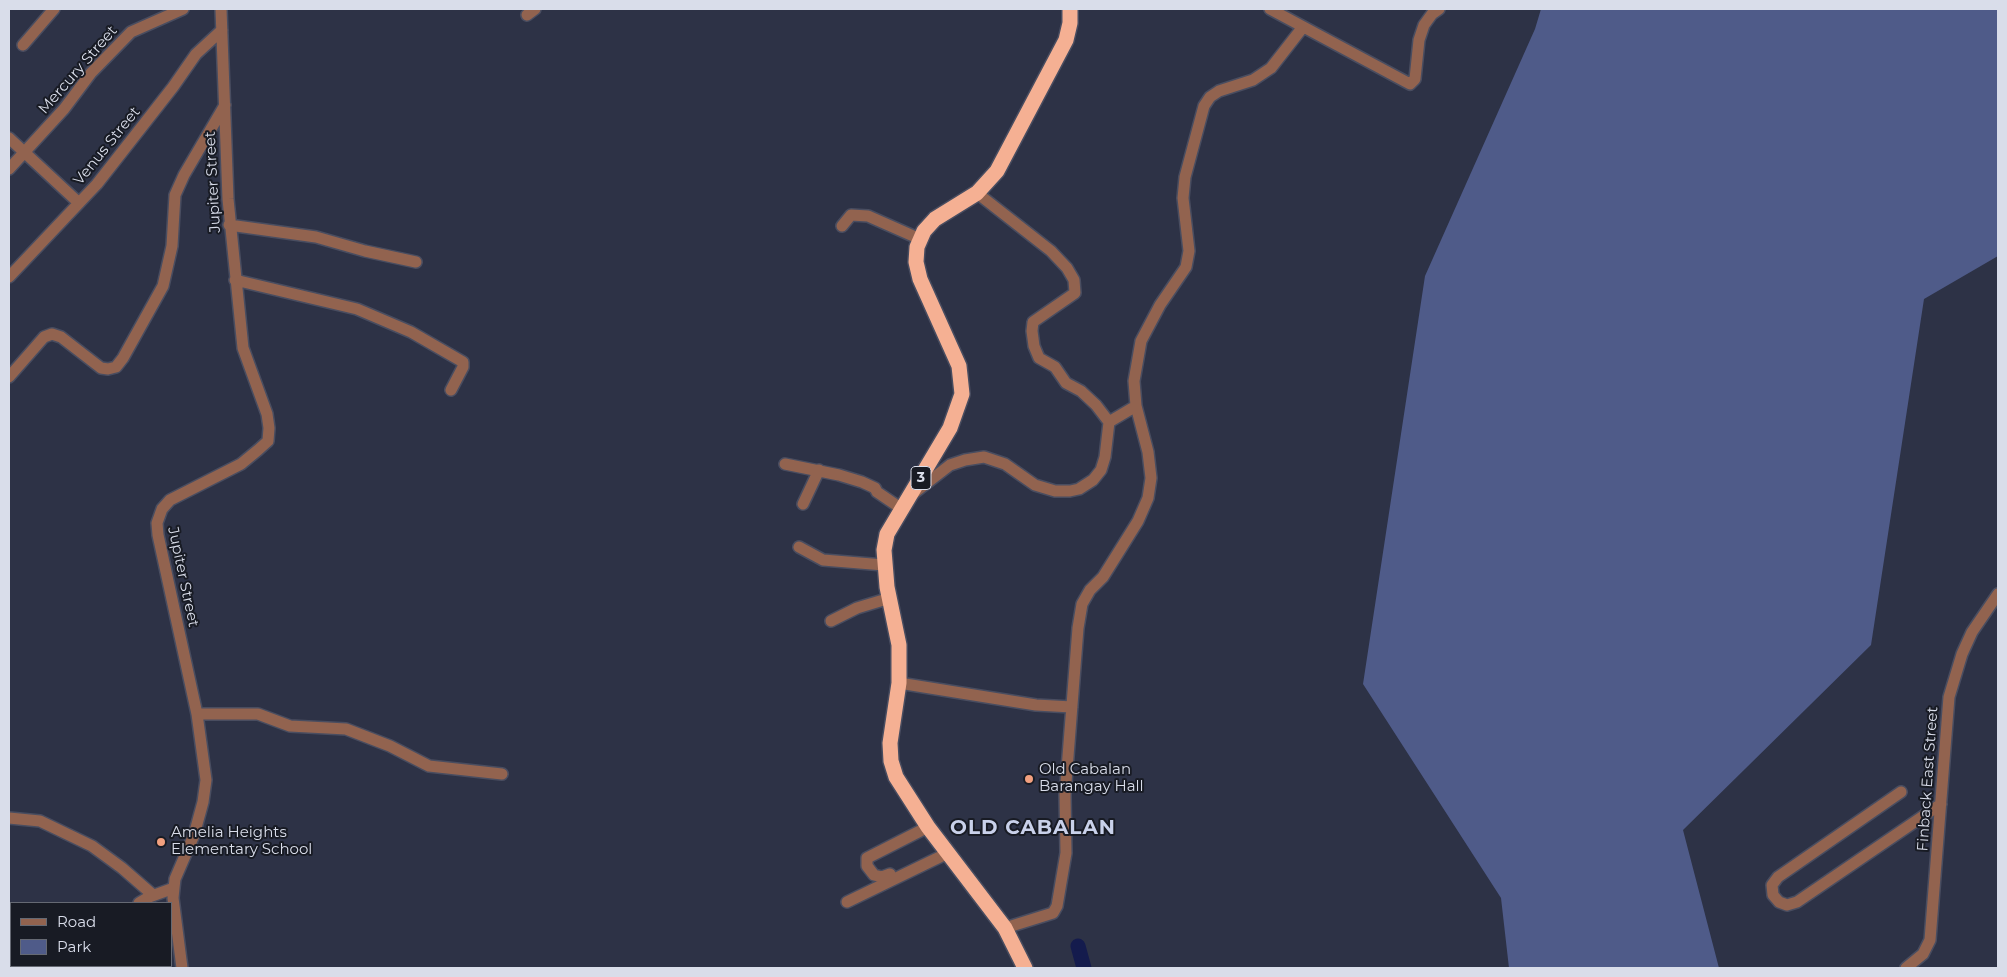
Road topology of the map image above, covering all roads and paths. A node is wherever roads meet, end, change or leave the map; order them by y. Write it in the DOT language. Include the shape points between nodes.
graph roads {
  1 [pos="54,9"];
  2 [pos="183,9"];
  3 [pos="221,9"];
  4 [pos="1070,9"];
  5 [pos="1270,9"];
  6 [pos="1440,9"];
  7 [pos="1303,27"];
  8 [pos="222,30"];
  9 [pos="23,45"];
  10 [pos="225,106"];
  11 [pos="9,138"];
  12 [pos="25,151"];
  13 [pos="9,169"];
  14 [pos="977,193"];
  15 [pos="79,202"];
  16 [pos="229,225"];
  17 [pos="842,226"];
  18 [pos="920,239"];
  19 [pos="416,262"];
  20 [pos="9,278"];
  21 [pos="236,280"];
  22 [pos="9,377"];
  23 [pos="451,390"];
  24 [pos="1136,406"];
  25 [pos="1109,422"];
  26 [pos="785,464"];
  27 [pos="819,470"];
  28 [pos="911,495"];
  29 [pos="803,504"];
  30 [pos="902,509"];
  31 [pos="799,547"];
  32 [pos="884,565"];
  33 [pos="1998,594"];
  34 [pos="890,598"];
  35 [pos="831,621"];
  36 [pos="899,683"];
  37 [pos="1072,707"];
  38 [pos="197,714"];
  39 [pos="502,774"];
  40 [pos="1901,792"];
  41 [pos="1941,804"];
  42 [pos="9,818"];
  43 [pos="928,827"];
  44 [pos="948,853"];
  45 [pos="890,874"];
  46 [pos="174,888"];
  47 [pos="153,895"];
  48 [pos="141,902"];
  49 [pos="847,902"];
  50 [pos="1005,928"];
  51 [pos="182,968"];
  52 [pos="1025,968"];
  53 [pos="1906,968"];
  1 -- 9 [label="street"];
  2 -- 12 [label="street, Mercury Street" via="131,32"];
  3 -- 8 [label="street, Jupiter Street"];
  4 -- 14 [label="highway" via="1066,40 997,171"];
  5 -- 7 [label="street"];
  6 -- 7 [label="street" via="1424,25 1413,83 1408,84"];
  7 -- 24 [label="street" via="1271,68 1253,80 1219,91 1204,106 1185,177 1183,198 1189,251 1186,267 1141,341 1134,381"];
  8 -- 10 [label="street, Jupiter Street"];
  8 -- 15 [label="street, Venus Street" via="196,54 97,184"];
  10 -- 16 [label="street, Jupiter Street"];
  10 -- 22 [label="street" via="175,195 172,246 163,286 116,367 100,368 61,337 52,334 44,337"];
  11 -- 12 [label="street"];
  12 -- 13 [label="street, Mercury Street"];
  12 -- 15 [label="street"];
  14 -- 18 [label="highway" via="935,219"];
  14 -- 25 [label="street" via="1051,251 1074,280 1075,293 1034,322 1035,349 1039,358 1056,368 1066,383 1081,391"];
  15 -- 20 [label="street, Venus Street"];
  16 -- 19 [label="street" via="316,237"];
  16 -- 21 [label="street, Jupiter Street"];
  17 -- 18 [label="street" via="852,215 868,216"];
  18 -- 28 [label="highway, 3" via="916,254 918,269 959,366 962,394 950,428"];
  21 -- 23 [label="street" via="357,309 411,332 463,362"];
  21 -- 38 [label="street, Jupiter Street" via="243,348 267,414 268,441 241,464 170,500 162,509 157,523"];
  24 -- 25 [label="street"];
  24 -- 37 [label="street" via="1148,452 1151,478 1148,498 1138,521 1082,604"];
  25 -- 28 [label="street" via="1101,470 1080,489 1056,491 1035,485 1006,464 984,457 950,466"];
  26 -- 27 [label="street"];
  27 -- 29 [label="street"];
  27 -- 30 [label="street" via="875,488"];
  28 -- 30 [label="highway, 3"];
  30 -- 32 [label="highway, 3" via="887,534"];
  31 -- 32 [label="street" via="823,560"];
  32 -- 34 [label="highway, 3"];
  33 -- 41 [label="street, Finback East Street" via="1972,632 1949,696"];
  34 -- 35 [label="street" via="857,608"];
  34 -- 36 [label="highway, 3" via="899,645"];
  36 -- 37 [label="street" via="1036,705"];
  36 -- 43 [label="highway, 3" via="890,743 891,761 896,777"];
  37 -- 50 [label="street" via="1065,795 1066,853 1057,906 1052,913"];
  38 -- 39 [label="street" via="258,714 290,726 346,729 429,766"];
  38 -- 46 [label="street, Jupiter Street" via="206,780 194,835"];
  40 -- 41 [label="street" via="1778,877 1772,885 1773,895 1787,905 1797,902"];
  41 -- 53 [label="street, Finback East Street" via="1930,940 1923,954"];
  42 -- 47 [label="street" via="40,822 92,846"];
  43 -- 44 [label="highway, 3"];
  43 -- 45 [label="street" via="868,858 867,866 874,875"];
  44 -- 49 [label="street"];
  44 -- 50 [label="highway, 3"];
  46 -- 47 [label="street"];
  46 -- 51 [label="street, Jupiter Street"];
  47 -- 48 [label="street"];
  50 -- 52 [label="highway, 3"];
}
